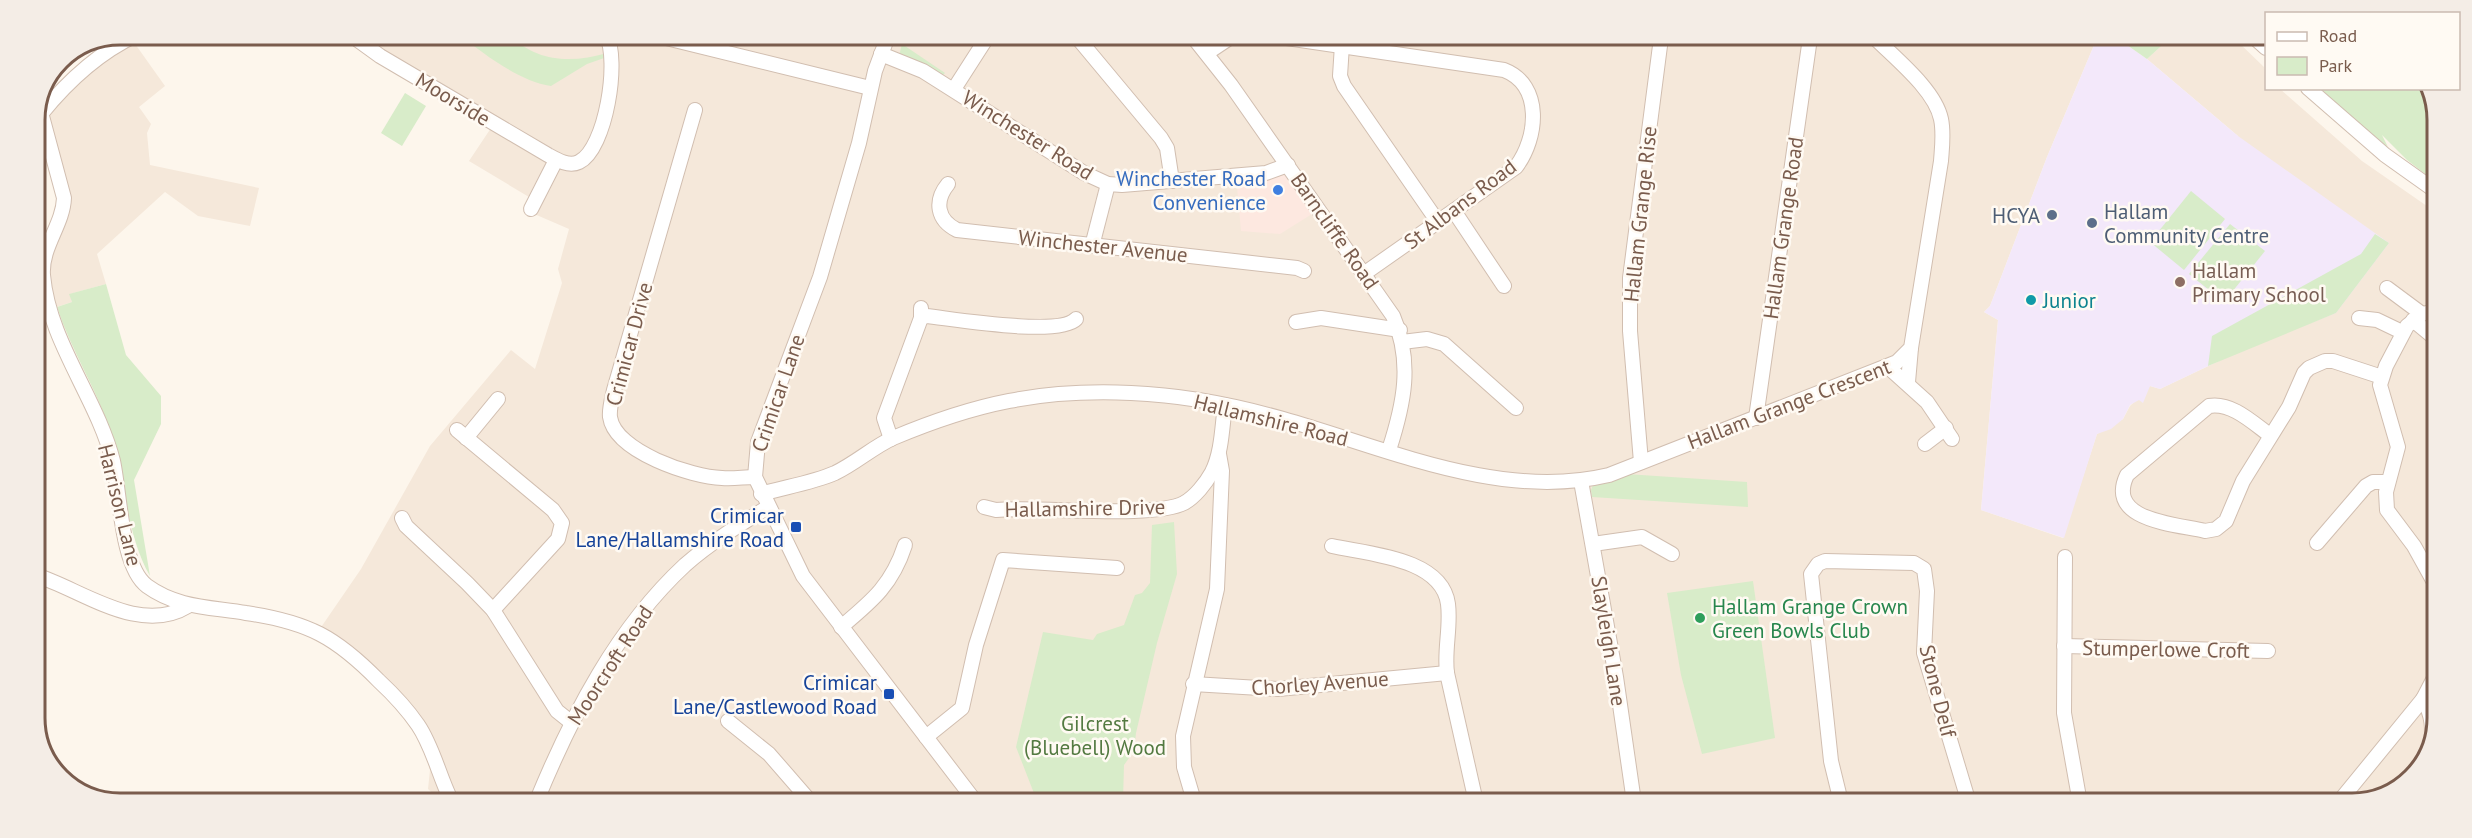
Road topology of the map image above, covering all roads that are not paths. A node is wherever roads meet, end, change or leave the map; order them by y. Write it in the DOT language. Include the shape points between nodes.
graph roads {
  1 [pos="119,45"];
  2 [pos="365,45"];
  3 [pos="609,45"];
  4 [pos="695,45"];
  5 [pos="884,45"];
  6 [pos="982,45"];
  7 [pos="1084,45"];
  8 [pos="1200,45"];
  9 [pos="1219,45"];
  10 [pos="1341,45"];
  11 [pos="1659,45"];
  12 [pos="1809,45"];
  13 [pos="1882,45"];
  14 [pos="1207,53"];
  15 [pos="881,54"];
  16 [pos="870,88"];
  17 [pos="954,89"];
  18 [pos="2310,90"];
  19 [pos="51,92"];
  20 [pos="695,110"];
  21 [pos="45,128"];
  22 [pos="556,160"];
  23 [pos="1288,165"];
  24 [pos="1172,181"];
  25 [pos="948,184"];
  26 [pos="1108,184"];
  27 [pos="2427,185"];
  28 [pos="531,209"];
  29 [pos="1454,212"];
  30 [pos="1438,222"];
  31 [pos="1092,246"];
  32 [pos="45,257"];
  33 [pos="1304,271"];
  34 [pos="1365,273"];
  35 [pos="45,286"];
  36 [pos="1504,286"];
  37 [pos="2387,288"];
  38 [pos="2424,315"];
  39 [pos="2359,318"];
  40 [pos="1076,319"];
  41 [pos="1296,322"];
  42 [pos="2402,332"];
  43 [pos="1401,336"];
  44 [pos="1911,348"];
  45 [pos="1887,366"];
  46 [pos="2382,377"];
  47 [pos="1908,382"];
  48 [pos="498,399"];
  49 [pos="1225,405"];
  50 [pos="1516,408"];
  51 [pos="1756,418"];
  52 [pos="2271,435"];
  53 [pos="891,439"];
  54 [pos="1925,444"];
  55 [pos="1389,450"];
  56 [pos="1641,462"];
  57 [pos="755,477"];
  58 [pos="1216,478"];
  59 [pos="1581,481"];
  60 [pos="2388,482"];
  61 [pos="761,494"];
  62 [pos="768,507"];
  63 [pos="984,507"];
  64 [pos="402,518"];
  65 [pos="2317,543"];
  66 [pos="1593,544"];
  67 [pos="905,545"];
  68 [pos="1332,546"];
  69 [pos="1672,554"];
  70 [pos="2065,557"];
  71 [pos="1117,568"];
  72 [pos="2427,569"];
  73 [pos="45,578"];
  74 [pos="188,606"];
  75 [pos="493,610"];
  76 [pos="841,627"];
  77 [pos="2064,646"];
  78 [pos="2268,651"];
  79 [pos="1447,673"];
  80 [pos="1193,684"];
  81 [pos="2427,709"];
  82 [pos="728,721"];
  83 [pos="572,723"];
  84 [pos="926,737"];
  85 [pos="447,793"];
  86 [pos="540,793"];
  87 [pos="802,793"];
  88 [pos="969,793"];
  89 [pos="1192,793"];
  90 [pos="1474,793"];
  91 [pos="1633,793"];
  92 [pos="1839,793"];
  93 [pos="1966,793"];
  94 [pos="2078,793"];
  95 [pos="2347,793"];
  1 -- 19 [label="street"];
  2 -- 22 [label="street, Moorside"];
  3 -- 22 [label="street" via="611,88 592,149 578,162"];
  4 -- 16 [label="street"];
  5 -- 15 [label="street, Crimicar Lane"];
  6 -- 17 [label="street"];
  7 -- 24 [label="street" via="1161,138 1167,148"];
  8 -- 14 [label="street, Barncliffe Road"];
  9 -- 14 [label="street"];
  10 -- 29 [label="street, St Albans Road" via="1504,70 1528,87 1533,110 1521,160"];
  10 -- 30 [label="street" via="1340,76 1344,86"];
  11 -- 56 [label="street, Hallam Grange Rise" via="1630,278 1630,331"];
  12 -- 51 [label="street, Hallam Grange Road"];
  13 -- 44 [label="street, Hallam Grange Crescent" via="1930,96 1941,118 1943,133"];
  14 -- 23 [label="street, Barncliffe Road"];
  15 -- 16 [label="street, Crimicar Lane"];
  15 -- 17 [label="street, Winchester Road" via="923,70"];
  16 -- 57 [label="street, Crimicar Lane" via="859,143 823,269 758,442"];
  17 -- 26 [label="street, Winchester Road" via="1084,173"];
  18 -- 27 [label="street" via="2385,155"];
  20 -- 57 [label="street, Crimicar Drive" via="614,390 610,417 620,438 647,455 700,475"];
  21 -- 32 [label="street, Harrison Lane" via="64,198"];
  22 -- 28 [label="street"];
  23 -- 24 [label="street, Winchester Road" via="1266,173"];
  23 -- 34 [label="street, Barncliffe Road"];
  24 -- 26 [label="street, Winchester Road"];
  25 -- 31 [label="street, Winchester Avenue" via="938,204 943,221 957,230"];
  26 -- 31 [label="street"];
  29 -- 30 [label="street, St Albans Road"];
  29 -- 36 [label="street"];
  30 -- 34 [label="street, St Albans Road"];
  31 -- 33 [label="street, Winchester Avenue"];
  34 -- 43 [label="street, Barncliffe Road" via="1394,316"];
  35 -- 74 [label="street, Harrison Lane" via="58,328 111,453 130,557 137,574 146,585"];
  37 -- 38 [label="street"];
  38 -- 42 [label="street"];
  39 -- 42 [label="street" via="2378,320"];
  40 -- 53 [label="street" via="1070,325 1030,327 921,313 884,418"];
  41 -- 43 [label="street" via="1321,318"];
  42 -- 46 [label="street"];
  43 -- 50 [label="street" via="1444,344 1508,392"];
  43 -- 55 [label="street, Barncliffe Road" via="1405,395"];
  44 -- 45 [label="street, Hallam Grange Crescent"];
  44 -- 47 [label="street"];
  45 -- 47 [label="street"];
  45 -- 51 [label="street, Hallam Grange Crescent"];
  46 -- 52 [label="street" via="2333,361 2318,363 2304,374"];
  46 -- 60 [label="street" via="2381,393 2398,447"];
  47 -- 54 [label="street" via="1949,433"];
  48 -- 75 [label="street" via="462,434 559,516 562,523 558,539"];
  49 -- 53 [label="street, Hallamshire Road" via="1134,393 1048,394 964,410"];
  49 -- 55 [label="street, Hallamshire Road"];
  49 -- 58 [label="street" via="1221,462"];
  51 -- 56 [label="street, Hallam Grange Crescent"];
  52 -- 52 [label="street" via="2243,481 2226,521 2216,529 2205,531 2137,515 2126,503 2123,488 2127,475 2209,406 2226,406"];
  53 -- 61 [label="street, Hallamshire Road" via="834,474"];
  55 -- 59 [label="street, Hallamshire Road" via="1457,470 1538,481"];
  56 -- 59 [label="street, Hallam Grange Crescent"];
  57 -- 61 [label="street, Crimicar Lane"];
  58 -- 63 [label="street, Hallamshire Drive" via="1171,507 1147,510"];
  58 -- 80 [label="street" via="1217,589"];
  59 -- 66 [label="street, Slayleigh Lane"];
  60 -- 65 [label="street" via="2366,486"];
  60 -- 72 [label="street" via="2389,514"];
  61 -- 62 [label="street, Crimicar Lane"];
  62 -- 76 [label="street, Crimicar Lane" via="803,576"];
  62 -- 83 [label="street, Moorcroft Road" via="702,552 651,601 615,649"];
  64 -- 75 [label="street" via="405,526"];
  66 -- 69 [label="street" via="1642,537"];
  66 -- 91 [label="street, Slayleigh Lane"];
  67 -- 76 [label="street" via="882,591"];
  68 -- 79 [label="street" via="1410,563 1437,581 1448,606"];
  70 -- 77 [label="street"];
  71 -- 84 [label="street" via="1003,560 979,634 962,708"];
  73 -- 74 [label="street" via="113,609 167,615"];
  74 -- 85 [label="street" via="291,622 351,652 419,726"];
  75 -- 83 [label="street" via="557,711"];
  76 -- 84 [label="street, Crimicar Lane"];
  77 -- 78 [label="street, Stumperlowe Croft"];
  77 -- 94 [label="street" via="2064,713"];
  79 -- 80 [label="street, Chorley Avenue" via="1278,689"];
  79 -- 90 [label="street"];
  80 -- 89 [label="street" via="1183,736 1184,767"];
  81 -- 95 [label="street"];
  82 -- 87 [label="street" via="769,754"];
  83 -- 86 [label="street, Moorcroft Road"];
  84 -- 88 [label="street, Crimicar Lane"];
  92 -- 93 [label="street, Stone Delf" via="1831,761 1811,574 1825,561 1914,563 1926,574 1924,653"];
}
